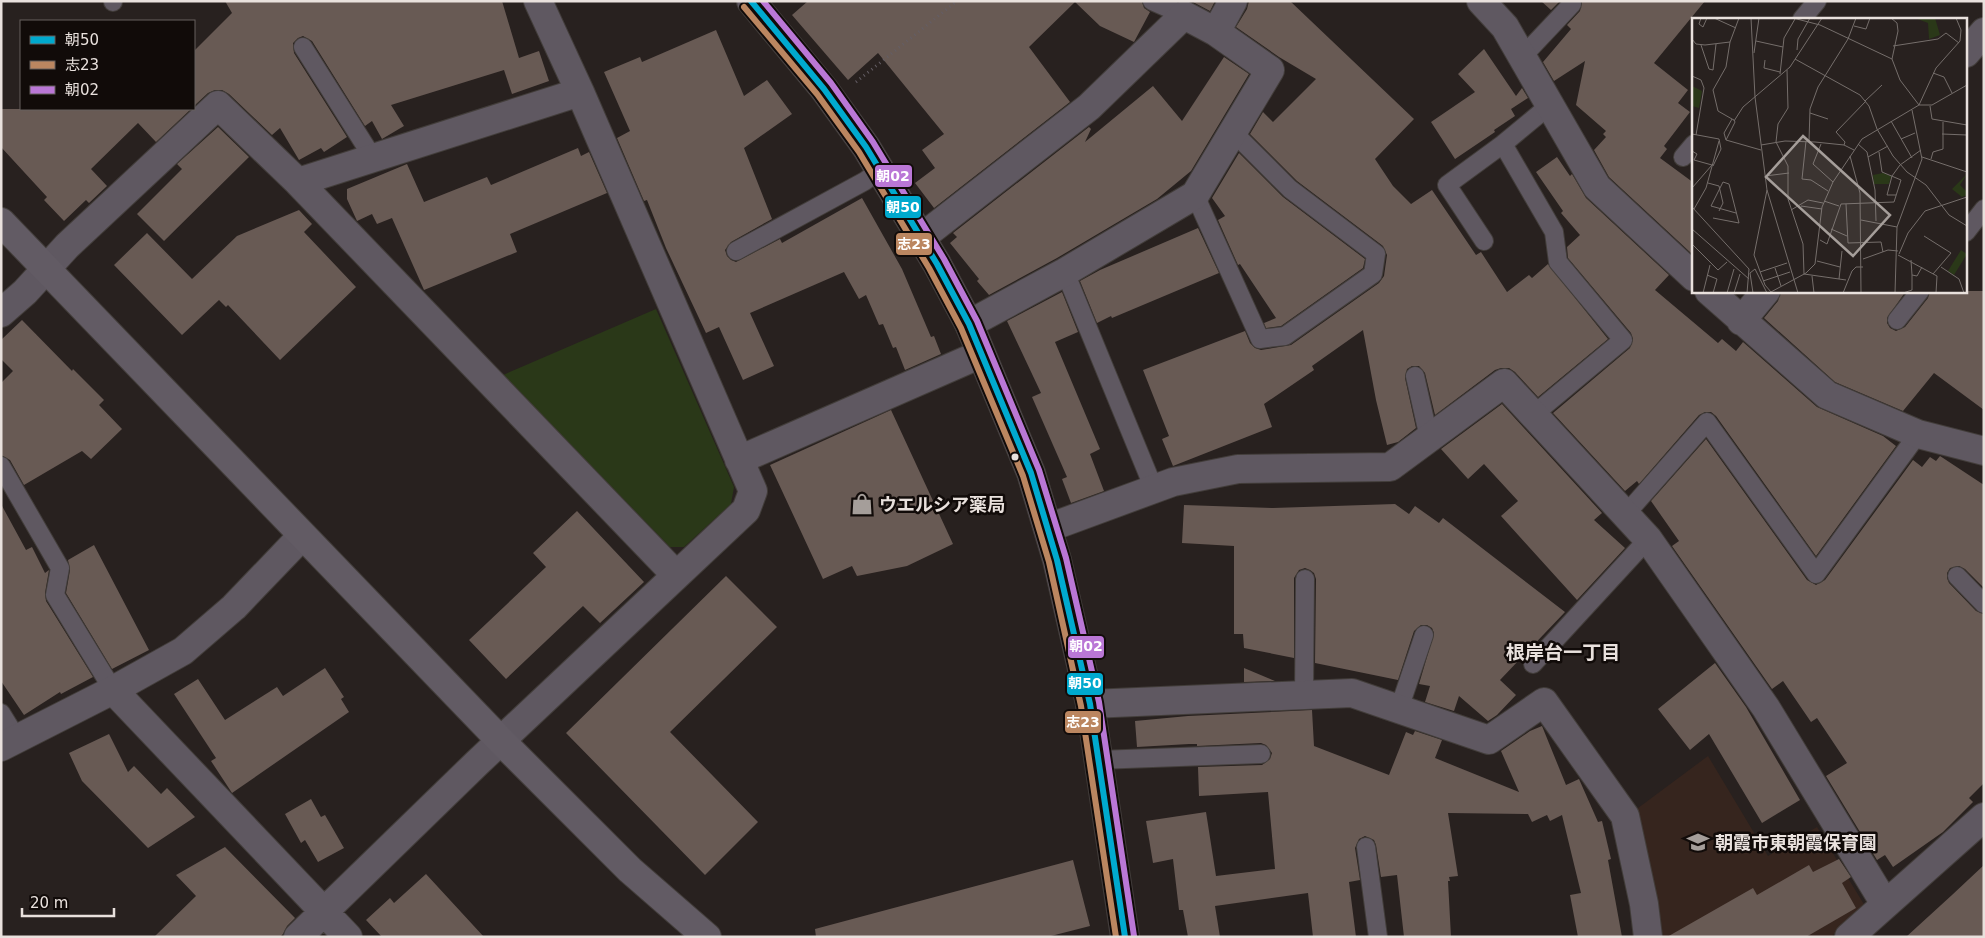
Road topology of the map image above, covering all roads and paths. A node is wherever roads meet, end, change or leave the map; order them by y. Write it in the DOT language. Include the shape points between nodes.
graph roads {
  1 [pos="538,1"];
  2 [pos="751,1"];
  3 [pos="957,1"];
  4 [pos="1152,1"];
  5 [pos="1233,1"];
  6 [pos="1481,1"];
  7 [pos="1817,1"];
  8 [pos="1572,4"];
  9 [pos="1184,15"];
  10 [pos="1803,18"];
  11 [pos="1216,32"];
  12 [pos="1984,32"];
  13 [pos="303,47"];
  14 [pos="1968,51"];
  15 [pos="1522,57"];
  16 [pos="580,92"];
  17 [pos="832,101"];
  18 [pos="1550,105"];
  19 [pos="1233,132"];
  20 [pos="1503,144"];
  21 [pos="373,158"];
  22 [pos="880,170"];
  23 [pos="298,182"];
  24 [pos="1195,195"];
  25 [pos="1984,209"];
  26 [pos="1,222"];
  27 [pos="1968,229"];
  28 [pos="922,238"];
  29 [pos="1484,241"];
  30 [pos="736,251"];
  31 [pos="46,267"];
  32 [pos="1065,272"];
  33 [pos="1692,275"];
  34 [pos="1710,292"];
  35 [pos="1765,292"];
  36 [pos="1919,292"];
  37 [pos="1,313"];
  38 [pos="1897,320"];
  39 [pos="1740,321"];
  40 [pos="969,324"];
  41 [pos="982,354"];
  42 [pos="1415,376"];
  43 [pos="1533,415"];
  44 [pos="1918,434"];
  45 [pos="1429,438"];
  46 [pos="1984,452"];
  47 [pos="739,460"];
  48 [pos="1,466"];
  49 [pos="1154,489"];
  50 [pos="1625,515"];
  51 [pos="1048,528"];
  52 [pos="302,536"];
  53 [pos="1648,539"];
  54 [pos="676,575"];
  55 [pos="1957,576"];
  56 [pos="1305,579"];
  57 [pos="1984,604"];
  58 [pos="1424,635"];
  59 [pos="1533,664"];
  60 [pos="113,690"];
  61 [pos="1304,695"];
  62 [pos="1090,704"];
  63 [pos="1399,709"];
  64 [pos="1,713"];
  65 [pos="501,741"];
  66 [pos="9,743"];
  67 [pos="1261,754"];
  68 [pos="1098,760"];
  69 [pos="1984,817"];
  70 [pos="1366,847"];
  71 [pos="1885,904"];
  72 [pos="324,912"];
  73 [pos="1853,936"];
  74 [pos="298,937"];
  75 [pos="348,937"];
  76 [pos="707,937"];
  77 [pos="1126,937"];
  78 [pos="1378,937"];
  79 [pos="1648,937"];
  1 -- 16 [label="street"];
  2 -- 17 [label="main road"];
  3 -- 17 [label="path"];
  4 -- 9 [label="lane"];
  5 -- 11 [label="street"];
  6 -- 15 [label="street" via="1505,27"];
  7 -- 10 [label="lane"];
  8 -- 15 [label="lane"];
  9 -- 11 [label="street"];
  9 -- 28 [label="street" via="1089,107"];
  11 -- 19 [label="street" via="1270,70"];
  12 -- 14 [label="street"];
  13 -- 21 [label="lane"];
  15 -- 18 [label="street"];
  16 -- 21 [label="street"];
  16 -- 47 [label="street"];
  17 -- 22 [label="main road"];
  18 -- 20 [label="lane"];
  18 -- 33 [label="street" via="1597,187"];
  19 -- 24 [label="street"];
  19 -- 24 [label="lane" via="1290,189 1376,254 1373,274 1285,336 1260,339"];
  20 -- 29 [label="lane" via="1447,185"];
  20 -- 43 [label="lane" via="1554,232 1558,262 1623,340"];
  21 -- 23 [label="street"];
  22 -- 28 [label="main road"];
  22 -- 30 [label="lane"];
  23 -- 31 [label="street" via="218,105"];
  23 -- 54 [label="street"];
  24 -- 32 [label="street"];
  25 -- 27 [label="lane"];
  26 -- 31 [label="street"];
  28 -- 40 [label="main road"];
  31 -- 37 [label="street"];
  31 -- 52 [label="street"];
  32 -- 40 [label="street"];
  32 -- 49 [label="lane"];
  34 -- 39 [label="street"];
  35 -- 39 [label="street"];
  36 -- 38 [label="lane"];
  39 -- 44 [label="street" via="1827,395"];
  40 -- 41 [label="main road"];
  41 -- 47 [label="street"];
  41 -- 51 [label="main road" via="1031,473"];
  42 -- 45 [label="lane"];
  43 -- 45 [label="street" via="1504,383"];
  43 -- 50 [label="street"];
  44 -- 46 [label="street"];
  44 -- 50 [label="lane" via="1816,574 1708,422"];
  45 -- 49 [label="street" via="1390,467 1238,469"];
  47 -- 54 [label="street" via="753,491 746,510"];
  48 -- 60 [label="lane" via="60,568 55,595"];
  49 -- 51 [label="street"];
  50 -- 53 [label="street"];
  51 -- 62 [label="main road"];
  52 -- 60 [label="street" via="234,607 183,651"];
  52 -- 65 [label="street"];
  53 -- 59 [label="lane"];
  53 -- 71 [label="street" via="1766,708"];
  54 -- 65 [label="street"];
  55 -- 57 [label="lane"];
  56 -- 61 [label="lane"];
  58 -- 63 [label="lane"];
  60 -- 66 [label="street"];
  60 -- 72 [label="street"];
  61 -- 62 [label="street"];
  61 -- 63 [label="street" via="1352,693"];
  62 -- 68 [label="main road"];
  63 -- 79 [label="street" via="1490,740 1544,702 1625,816"];
  64 -- 66 [label="lane"];
  65 -- 72 [label="street"];
  65 -- 76 [label="street" via="630,870"];
  67 -- 68 [label="lane"];
  68 -- 77 [label="main road"];
  69 -- 71 [label="street"];
  70 -- 78 [label="lane"];
  71 -- 73 [label="street"];
  72 -- 74 [label="street"];
  72 -- 75 [label="street"];
}
